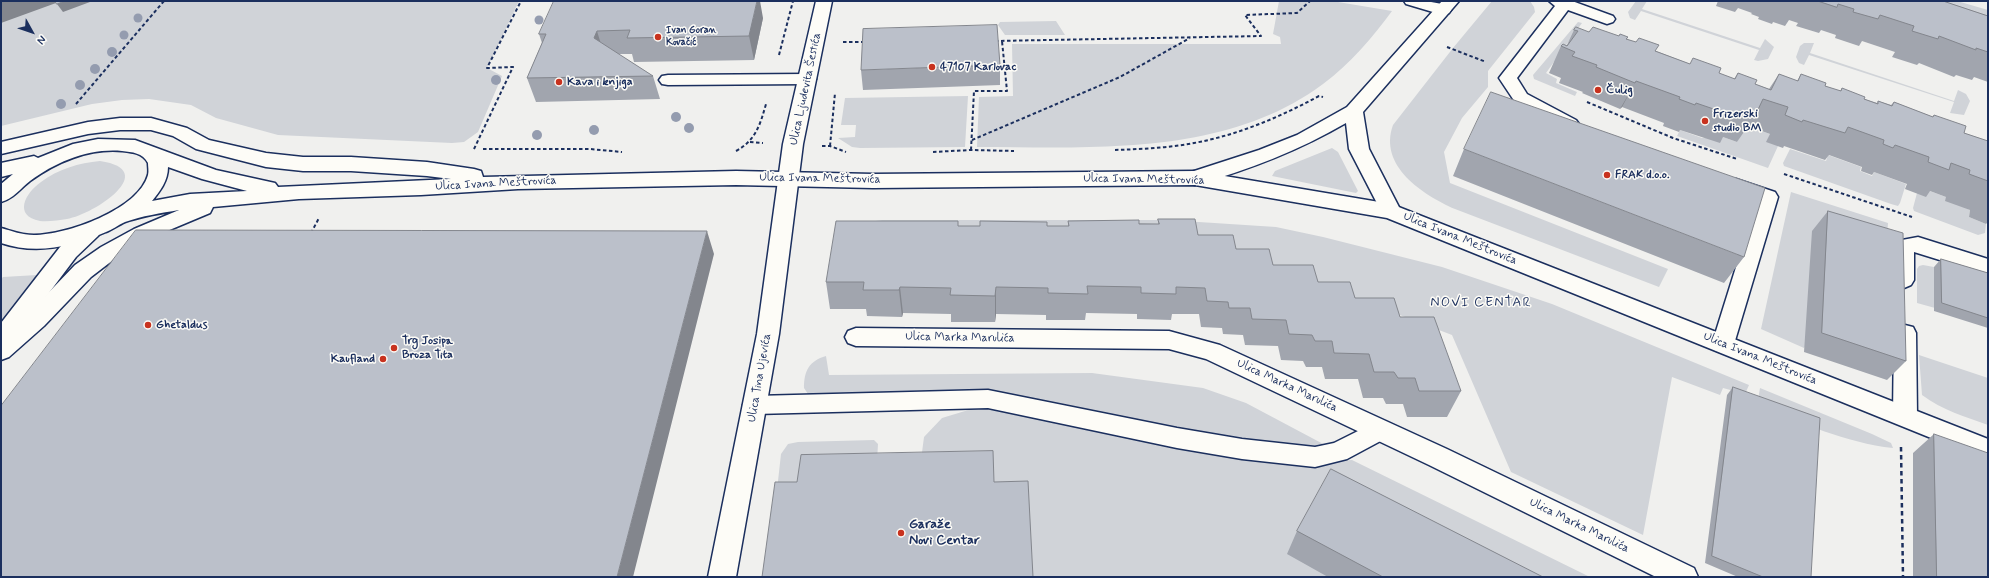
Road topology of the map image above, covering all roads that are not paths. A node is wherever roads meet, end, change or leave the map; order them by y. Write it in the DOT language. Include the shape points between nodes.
graph roads {
  1 [pos="824,1"];
  2 [pos="1412,1"];
  3 [pos="1561,2"];
  4 [pos="1447,5"];
  5 [pos="1607,19"];
  6 [pos="807,79"];
  7 [pos="668,80"];
  8 [pos="1354,111"];
  9 [pos="1588,130"];
  10 [pos="1,148"];
  11 [pos="151,153"];
  12 [pos="54,158"];
  13 [pos="1,170"];
  14 [pos="789,178"];
  15 [pos="1195,178"];
  16 [pos="1723,181"];
  17 [pos="518,182"];
  18 [pos="299,192"];
  19 [pos="1,195"];
  20 [pos="227,200"];
  21 [pos="1391,211"];
  22 [pos="118,217"];
  23 [pos="90,231"];
  24 [pos="1,235"];
  25 [pos="1988,267"];
  26 [pos="856,337"];
  27 [pos="1,340"];
  28 [pos="1723,344"];
  29 [pos="1,351"];
  30 [pos="755,405"];
  31 [pos="1905,416"];
  32 [pos="1380,430"];
  33 [pos="1988,450"];
  34 [pos="722,577"];
  35 [pos="1684,577"];
  1 -- 6 [label="main road, Ulica Ljudevita Šestića"];
  2 -- 4 [label="lane"];
  3 -- 5 [label="lane"];
  3 -- 9 [label="lane" via="1508,78 1521,98 1566,122"];
  4 -- 8 [label="main road"];
  6 -- 7 [label="lane"];
  6 -- 14 [label="main road, Ulica Ljudevita Šestića" via="793,144"];
  8 -- 15 [label="main road" via="1304,139 1266,155"];
  8 -- 21 [label="main road" via="1359,149"];
  10 -- 17 [label="main road" via="88,128 151,124 180,132 204,145 266,160 427,169"];
  11 -- 12 [label="main road, Ulica Ivana Meštrovića" via="139,147 115,144 78,150"];
  11 -- 18 [label="main road, Ulica Ivana Meštrovića" via="186,169 215,178"];
  11 -- 22 [label="main road, Ulica Ivana Meštrovića" via="158,163 158,175 151,189"];
  12 -- 13 [label="main road, Ulica Ivana Meštrovića"];
  12 -- 19 [label="main road, Ulica Ivana Meštrovića" via="27,173"];
  14 -- 15 [label="main road, Ulica Ivana Meštrovića" via="873,181"];
  14 -- 17 [label="main road, Ulica Ivana Meštrovića"];
  14 -- 30 [label="main road, Ulica Tina Ujevića" via="768,334"];
  15 -- 21 [label="main road, Ulica Ivana Meštrovića"];
  16 -- 28 [label="lane" via="1768,197"];
  17 -- 18 [label="main road, Ulica Ivana Meštrovića"];
  18 -- 20 [label="main road, Ulica Ivana Meštrovića"];
  20 -- 22 [label="main road, Ulica Ivana Meštrovića" via="167,204"];
  20 -- 29 [label="main road" via="179,217 109,252 83,271 36,320"];
  21 -- 28 [label="main road, Ulica Ivana Meštrovića"];
  22 -- 23 [label="main road, Ulica Ivana Meštrovića"];
  23 -- 24 [label="main road, Ulica Ivana Meštrovića" via="64,239 38,242 16,241"];
  23 -- 27 [label="main road" via="68,252"];
  25 -- 31 [label="lane" via="1918,244 1909,245 1904,249"];
  26 -- 32 [label="main road, Ulica Marka Marulića" via="1169,340 1212,351"];
  28 -- 31 [label="main road, Ulica Ivana Meštrovića"];
  30 -- 32 [label="lane" via="988,399 1199,442 1315,457 1339,452"];
  30 -- 34 [label="main road, Ulica Tina Ujevića"];
  31 -- 33 [label="main road, Ulica Ivana Meštrovića"];
  32 -- 35 [label="main road, Ulica Marka Marulića"];
}
